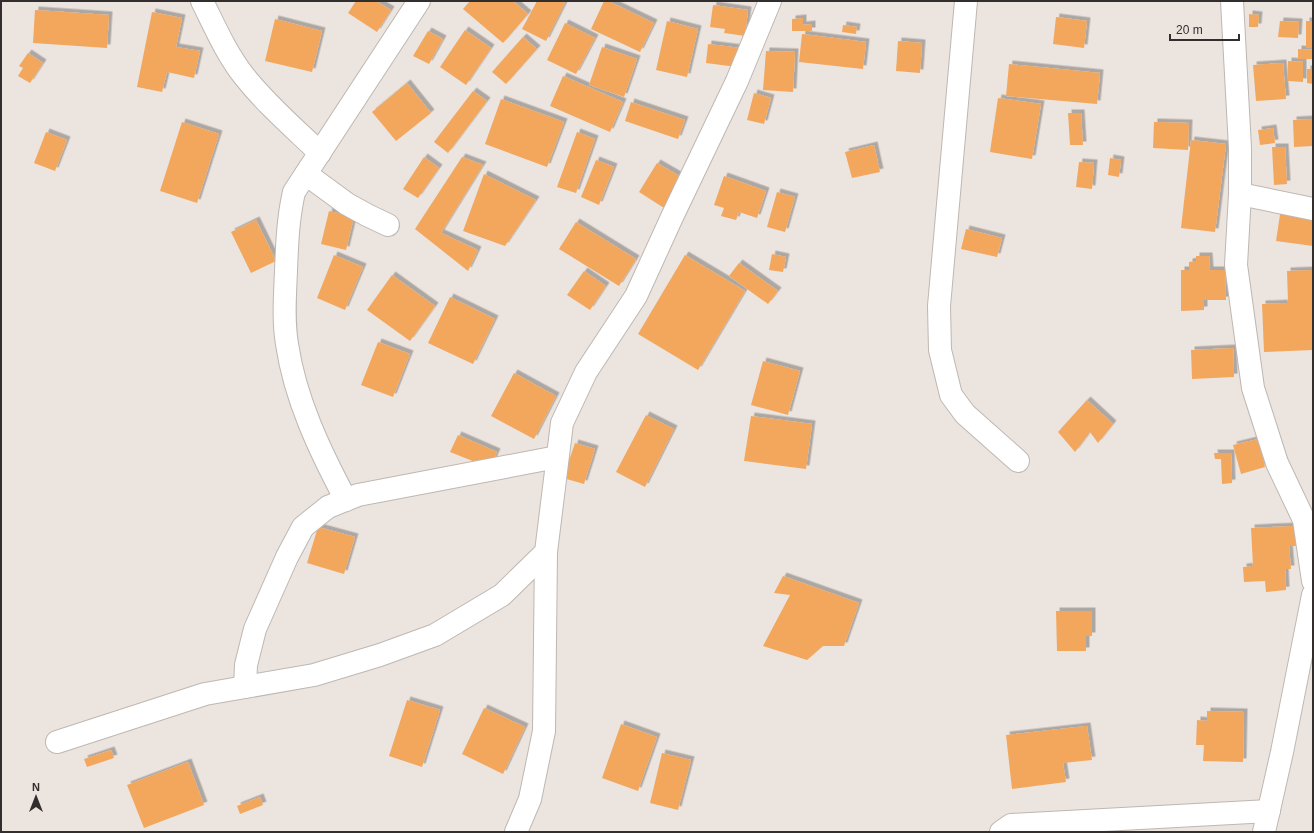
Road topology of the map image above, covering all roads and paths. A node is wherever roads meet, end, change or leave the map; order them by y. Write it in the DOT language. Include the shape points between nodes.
graph roads {
  1 [pos="202,1"];
  2 [pos="419,1"];
  3 [pos="770,1"];
  4 [pos="966,1"];
  5 [pos="1232,1"];
  6 [pos="320,153"];
  7 [pos="306,174"];
  8 [pos="1240,194"];
  9 [pos="1313,209"];
  10 [pos="388,225"];
  11 [pos="557,457"];
  12 [pos="1018,461"];
  13 [pos="346,500"];
  14 [pos="1308,520"];
  15 [pos="546,552"];
  16 [pos="1313,581"];
  17 [pos="1313,595"];
  18 [pos="245,687"];
  19 [pos="57,742"];
  20 [pos="1269,811"];
  21 [pos="516,832"];
  22 [pos="1001,832"];
  23 [pos="1264,832"];
  1 -- 6 [label="street" via="226,50 243,75 264,100"];
  2 -- 6 [label="street"];
  3 -- 11 [label="street" via="737,81 636,296 586,372 562,423"];
  4 -- 12 [label="street" via="939,306 940,350 951,395 964,414"];
  5 -- 8 [label="street"];
  6 -- 7 [label="street"];
  7 -- 10 [label="street" via="347,204"];
  7 -- 13 [label="street" via="294,192 289,215 286,343 306,414 325,461"];
  8 -- 9 [label="street"];
  8 -- 14 [label="street" via="1236,265 1253,388 1276,463"];
  11 -- 13 [label="street" via="358,494"];
  11 -- 15 [label="street"];
  13 -- 18 [label="street" via="328,508 302,527 255,628 246,665"];
  14 -- 16 [label="street"];
  15 -- 18 [label="street" via="502,595 434,635 314,675"];
  15 -- 21 [label="street" via="544,730 530,799"];
  17 -- 20 [label="street"];
  18 -- 19 [label="street" via="205,694"];
  20 -- 22 [label="street" via="1011,825"];
  20 -- 23 [label="street"];
}
